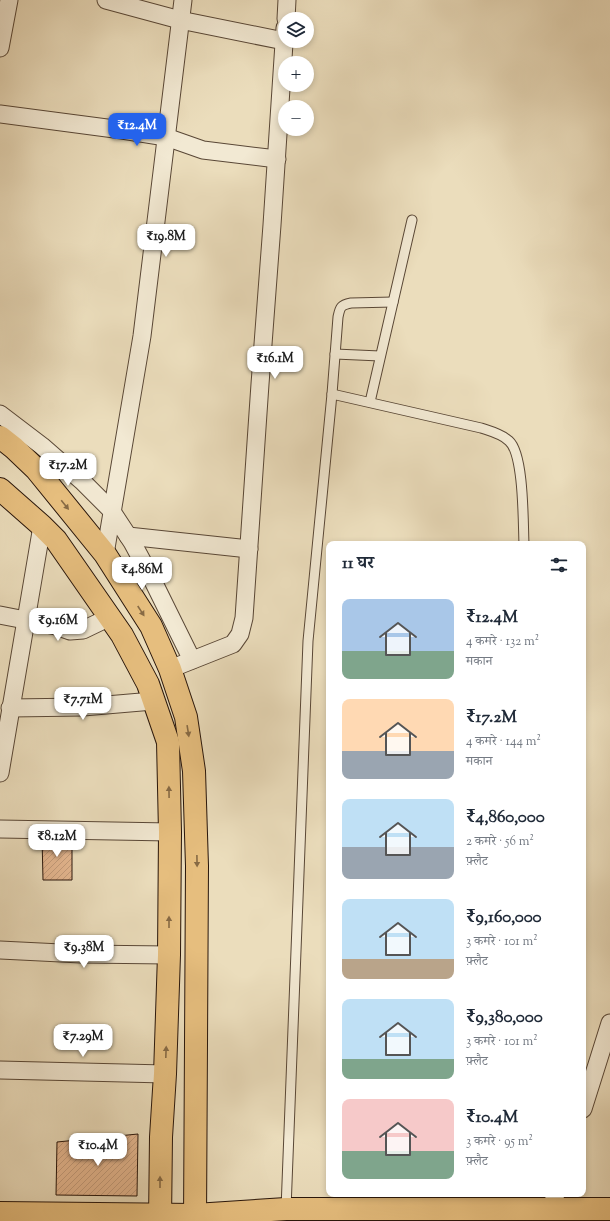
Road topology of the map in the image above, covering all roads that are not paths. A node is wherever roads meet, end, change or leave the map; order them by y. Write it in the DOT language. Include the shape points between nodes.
graph roads {
  1 [pos="9,0"];
  2 [pos="106,0"];
  3 [pos="183,0"];
  4 [pos="287,0"];
  5 [pos="286,12"];
  6 [pos="180,20"];
  7 [pos="278,34"];
  8 [pos="0,48"];
  9 [pos="284,48"];
  10 [pos="0,114"];
  11 [pos="166,137"];
  12 [pos="277,159"];
  13 [pos="412,220"];
  14 [pos="393,302"];
  15 [pos="335,354"];
  16 [pos="380,356"];
  17 [pos="332,394"];
  18 [pos="370,402"];
  19 [pos="0,414"];
  20 [pos="0,437"];
  21 [pos="0,488"];
  22 [pos="111,510"];
  23 [pos="42,526"];
  24 [pos="128,536"];
  25 [pos="524,541"];
  26 [pos="249,549"];
  27 [pos="105,554"];
  28 [pos="0,615"];
  29 [pos="110,617"];
  30 [pos="26,619"];
  31 [pos="192,660"];
  32 [pos="170,669"];
  33 [pos="154,701"];
  34 [pos="10,708"];
  35 [pos="2,746"];
  36 [pos="0,773"];
  37 [pos="0,829"];
  38 [pos="170,832"];
  39 [pos="0,950"];
  40 [pos="169,955"];
  41 [pos="610,1023"];
  42 [pos="0,1070"];
  43 [pos="165,1074"];
  44 [pos="586,1099"];
  45 [pos="553,1202"];
  46 [pos="286,1209"];
  47 [pos="610,1209"];
  48 [pos="0,1213"];
  49 [pos="405,1215"];
  50 [pos="160,1218"];
  51 [pos="195,1218"];
  1 -- 8 [label="street"];
  2 -- 6 [label="street"];
  3 -- 6 [label="street"];
  4 -- 5 [label="street"];
  6 -- 7 [label="street"];
  6 -- 11 [label="street"];
  9 -- 12 [label="street"];
  10 -- 11 [label="street"];
  11 -- 12 [label="street" via="203,150"];
  11 -- 22 [label="street" via="142,336"];
  12 -- 26 [label="street"];
  13 -- 14 [label="lane"];
  14 -- 15 [label="lane" via="344,304 338,317"];
  14 -- 16 [label="lane"];
  15 -- 16 [label="lane"];
  15 -- 17 [label="lane"];
  16 -- 18 [label="lane"];
  17 -- 18 [label="lane"];
  17 -- 46 [label="lane" via="308,641"];
  18 -- 25 [label="lane" via="481,428 509,440 515,450 520,470"];
  19 -- 22 [label="street" via="42,446"];
  20 -- 27 [label="main road, one-way" via="36,469"];
  21 -- 23 [label="main road"];
  22 -- 24 [label="street"];
  22 -- 27 [label="street"];
  23 -- 29 [label="main road" via="56,540"];
  23 -- 30 [label="street"];
  24 -- 26 [label="street"];
  24 -- 31 [label="street"];
  26 -- 31 [label="street" via="244,618 240,634 233,644"];
  27 -- 32 [label="main road, one-way" via="151,626"];
  28 -- 30 [label="street"];
  29 -- 30 [label="street" via="83,630 70,630"];
  29 -- 33 [label="main road" via="148,684"];
  30 -- 34 [label="street"];
  31 -- 32 [label="street"];
  32 -- 51 [label="main road, one-way" via="186,717 194,771 197,866"];
  33 -- 34 [label="street" via="83,707"];
  38 -- 33 [label="main road, one-way" via="168,742"];
  34 -- 35 [label="street"];
  35 -- 36 [label="street"];
  37 -- 38 [label="street"];
  40 -- 38 [label="main road, one-way"];
  39 -- 40 [label="street"];
  43 -- 40 [label="main road, one-way"];
  41 -- 44 [label="street"];
  42 -- 43 [label="street"];
  50 -- 43 [label="main road, one-way"];
  45 -- 47 [label="main road"];
  45 -- 49 [label="main road"];
  46 -- 49 [label="main road"];
  46 -- 51 [label="main road"];
  48 -- 50 [label="main road"];
  50 -- 51 [label="main road"];
}
